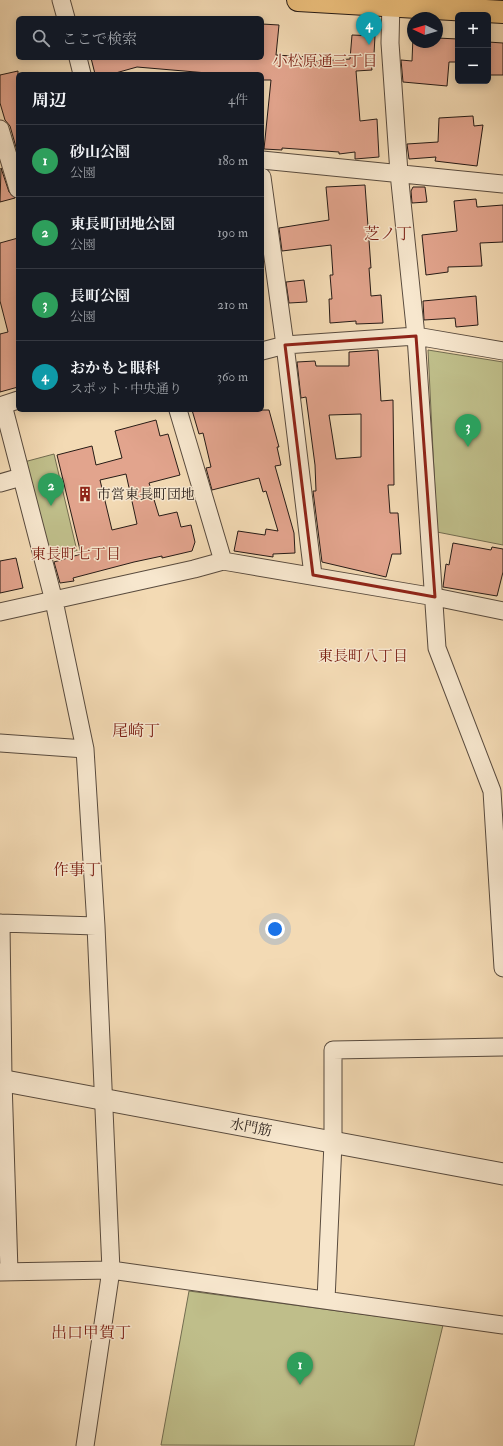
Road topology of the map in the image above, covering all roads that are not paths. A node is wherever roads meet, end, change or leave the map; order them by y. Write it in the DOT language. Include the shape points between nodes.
graph roads {
  1 [pos="61,0"];
  2 [pos="298,0"];
  3 [pos="391,3"];
  4 [pos="503,12"];
  5 [pos="65,16"];
  6 [pos="78,60"];
  7 [pos="82,72"];
  8 [pos="0,129"];
  9 [pos="264,160"];
  10 [pos="399,173"];
  11 [pos="16,182"];
  12 [pos="503,184"];
  13 [pos="264,192"];
  14 [pos="416,336"];
  15 [pos="285,345"];
  16 [pos="264,350"];
  17 [pos="503,351"];
  18 [pos="7,404"];
  19 [pos="179,412"];
  20 [pos="21,477"];
  21 [pos="0,483"];
  22 [pos="223,561"];
  23 [pos="313,575"];
  24 [pos="434,597"];
  25 [pos="54,601"];
  26 [pos="503,611"];
  27 [pos="0,612"];
  28 [pos="0,743"];
  29 [pos="84,749"];
  30 [pos="501,900"];
  31 [pos="1,923"];
  32 [pos="96,926"];
  33 [pos="503,968"];
  34 [pos="503,1047"];
  35 [pos="1,1080"];
  36 [pos="103,1098"];
  37 [pos="333,1143"];
  38 [pos="503,1174"];
  39 [pos="111,1270"];
  40 [pos="5,1272"];
  41 [pos="326,1300"];
  42 [pos="503,1325"];
  43 [pos="84,1446"];
  1 -- 5 [label="street"];
  2 -- 3 [label="highway"];
  3 -- 4 [label="highway"];
  3 -- 10 [label="street" via="390,43"];
  6 -- 7 [label="street"];
  8 -- 11 [label="street"];
  9 -- 10 [label="street"];
  10 -- 12 [label="street"];
  10 -- 14 [label="street"];
  13 -- 15 [label="street"];
  14 -- 15 [label="street"];
  14 -- 17 [label="street"];
  14 -- 24 [label="street"];
  15 -- 16 [label="street"];
  15 -- 23 [label="street"];
  18 -- 20 [label="street"];
  19 -- 22 [label="street"];
  20 -- 21 [label="street"];
  20 -- 25 [label="street"];
  22 -- 23 [label="street"];
  22 -- 25 [label="street"];
  23 -- 24 [label="street"];
  24 -- 26 [label="street"];
  24 -- 30 [label="street" via="436,648 492,791"];
  25 -- 27 [label="street"];
  25 -- 29 [label="street"];
  28 -- 29 [label="street"];
  29 -- 32 [label="street"];
  30 -- 33 [label="street"];
  31 -- 32 [label="street"];
  31 -- 35 [label="street"];
  32 -- 36 [label="street"];
  34 -- 37 [label="street" via="333,1050"];
  35 -- 36 [label="street, 水門筋"];
  35 -- 40 [label="street"];
  36 -- 37 [label="street, 水門筋"];
  36 -- 39 [label="street"];
  37 -- 38 [label="street, 水門筋"];
  37 -- 41 [label="street"];
  39 -- 40 [label="street"];
  39 -- 41 [label="street"];
  39 -- 43 [label="street"];
  41 -- 42 [label="street"];
}
